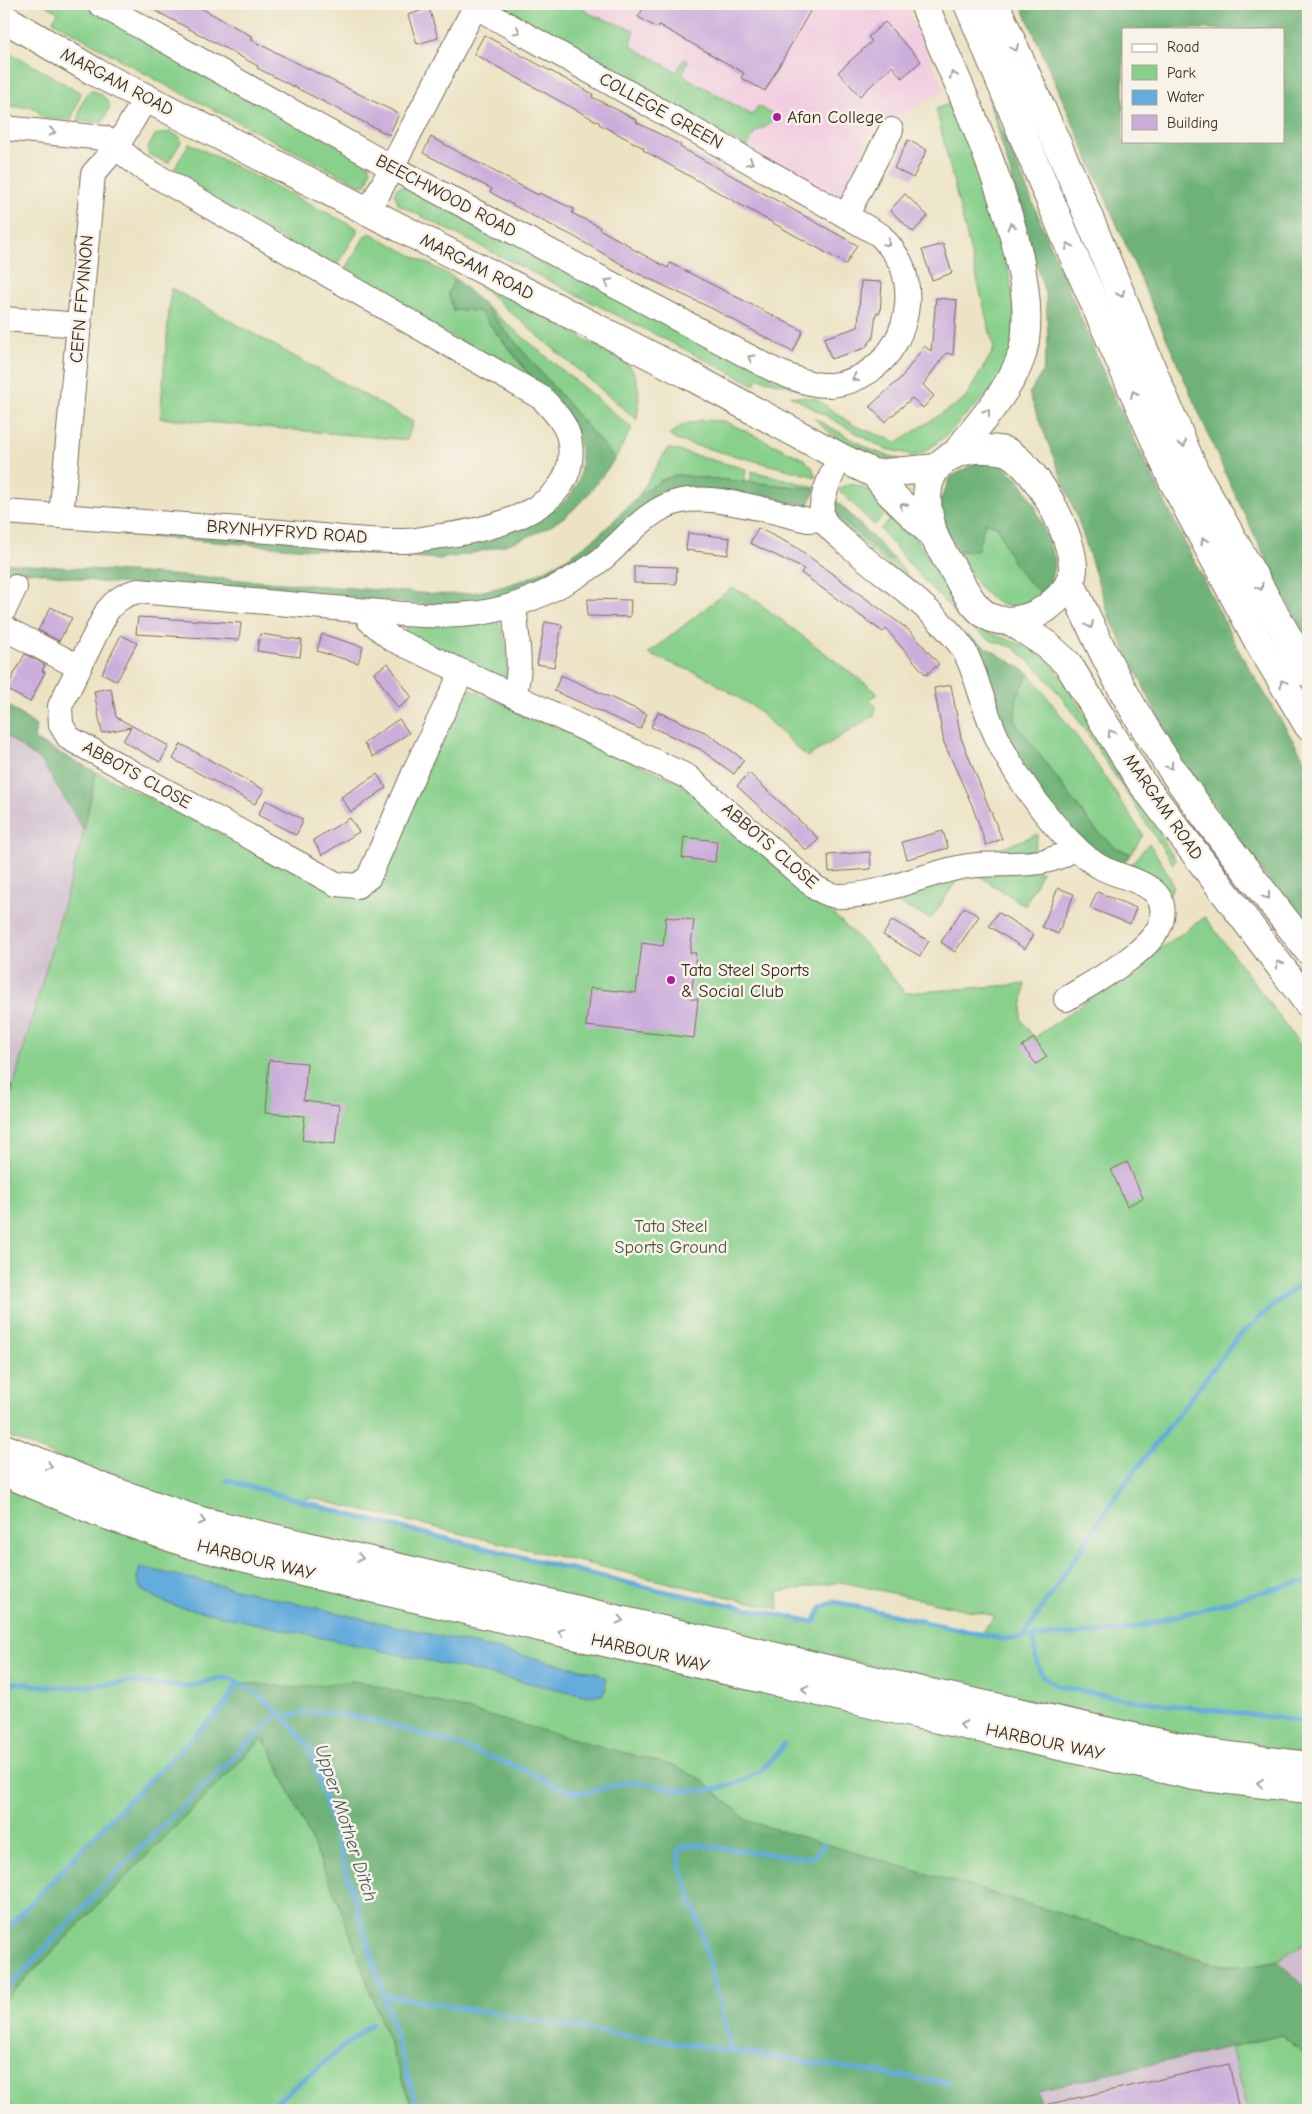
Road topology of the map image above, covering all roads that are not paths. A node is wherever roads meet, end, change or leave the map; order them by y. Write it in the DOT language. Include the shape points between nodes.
graph roads {
  1 [pos="100,4"];
  2 [pos="924,4"];
  3 [pos="968,4"];
  4 [pos="995,4"];
  5 [pos="473,5"];
  6 [pos="4,18"];
  7 [pos="146,98"];
  8 [pos="4,128"];
  9 [pos="891,130"];
  10 [pos="117,146"];
  11 [pos="391,167"];
  12 [pos="369,211"];
  13 [pos="846,216"];
  14 [pos="4,319"];
  15 [pos="80,325"];
  16 [pos="796,379"];
  17 [pos="958,451"];
  18 [pos="840,457"];
  19 [pos="936,468"];
  20 [pos="875,474"];
  21 [pos="4,512"];
  22 [pos="61,516"];
  23 [pos="823,519"];
  24 [pos="934,536"];
  25 [pos="1070,581"];
  26 [pos="15,587"];
  27 [pos="511,608"];
  28 [pos="4,610"];
  29 [pos="369,611"];
  30 [pos="1011,621"];
  31 [pos="4,628"];
  32 [pos="78,667"];
  33 [pos="462,672"];
  34 [pos="1308,673"];
  35 [pos="513,696"];
  36 [pos="1308,725"];
  37 [pos="1075,847"];
  38 [pos="1308,950"];
  39 [pos="1066,1000"];
  40 [pos="1308,1003"];
  41 [pos="4,1448"];
  42 [pos="4,1472"];
  43 [pos="1308,1766"];
  44 [pos="1308,1789"];
  1 -- 11 [label="street, BEECHWOOD ROAD"];
  17 -- 2 [label="main road, one-way" via="1012,378 1020,359 1026,298 1017,250 990,164"];
  36 -- 3 [label="main road, one-way" via="1258,641 1173,481 1070,250"];
  4 -- 34 [label="main road, one-way" via="1074,182 1194,470"];
  5 -- 11 [label="street"];
  5 -- 13 [label="street, COLLEGE GREEN, one-way"];
  6 -- 7 [label="main road, MARGAM ROAD"];
  7 -- 10 [label="street, CEFN FFYNNON"];
  7 -- 12 [label="main road, MARGAM ROAD"];
  8 -- 10 [label="street, one-way" via="104,138"];
  9 -- 13 [label="street"];
  10 -- 15 [label="street, CEFN FFYNNON" via="93,174"];
  10 -- 22 [label="street, BRYNHYFRYD ROAD" via="141,167 542,398 560,418 569,437 568,471 559,489 522,516 482,530 405,541"];
  11 -- 12 [label="street"];
  16 -- 11 [label="street, BEECHWOOD ROAD, one-way"];
  12 -- 18 [label="main road, MARGAM ROAD" via="685,373"];
  13 -- 16 [label="street, COLLEGE GREEN, one-way" via="880,235 902,265 908,302 905,321 896,343 885,358 858,378 830,385"];
  14 -- 15 [label="street"];
  15 -- 22 [label="street, CEFN FFYNNON"];
  17 -- 19 [label="main road"];
  17 -- 25 [label="main road" via="999,449 1033,476 1063,528 1073,571"];
  18 -- 20 [label="main road, MARGAM ROAD"];
  18 -- 23 [label="street" via="827,487 821,510"];
  19 -- 20 [label="main road"];
  19 -- 24 [label="main road" via="927,490"];
  24 -- 20 [label="main road, MARGAM ROAD, one-way"];
  21 -- 22 [label="street, BRYNHYFRYD ROAD"];
  23 -- 27 [label="street, ABBOTS CLOSE" via="808,520 719,502 682,501 666,506 642,522 601,560 573,578"];
  23 -- 37 [label="street" via="856,552 922,605 964,651 1000,742 1023,783"];
  24 -- 30 [label="main road" via="969,597 982,612 995,619"];
  25 -- 30 [label="main road" via="1063,594 1036,616"];
  25 -- 38 [label="main road, MARGAM ROAD, one-way" via="1113,673 1172,770"];
  26 -- 28 [label="street"];
  27 -- 29 [label="street, ABBOTS CLOSE" via="444,617"];
  27 -- 35 [label="street" via="515,612 518,677"];
  29 -- 32 [label="street, ABBOTS CLOSE" via="138,591 116,600 107,611"];
  29 -- 33 [label="street, ABBOTS CLOSE" via="369,620 392,639"];
  40 -- 30 [label="main road, MARGAM ROAD, one-way" via="1139,779 1068,664 1047,645"];
  31 -- 32 [label="street"];
  32 -- 33 [label="street, ABBOTS CLOSE" via="60,706 61,725 69,738 336,884 348,887 363,884 369,877"];
  33 -- 35 [label="street, ABBOTS CLOSE"];
  35 -- 37 [label="street, ABBOTS CLOSE" via="688,777 816,888 830,895 860,894 967,866 1045,861 1067,854"];
  37 -- 39 [label="street" via="1102,868 1140,881 1156,892 1161,902 1162,918 1155,935 1140,950"];
  41 -- 43 [label="main road, HARBOUR WAY, one-way" via="104,1488 197,1520 918,1690 1206,1753"];
  44 -- 42 [label="main road, HARBOUR WAY, one-way" via="1195,1776 306,1573 193,1545 95,1511"];
}
